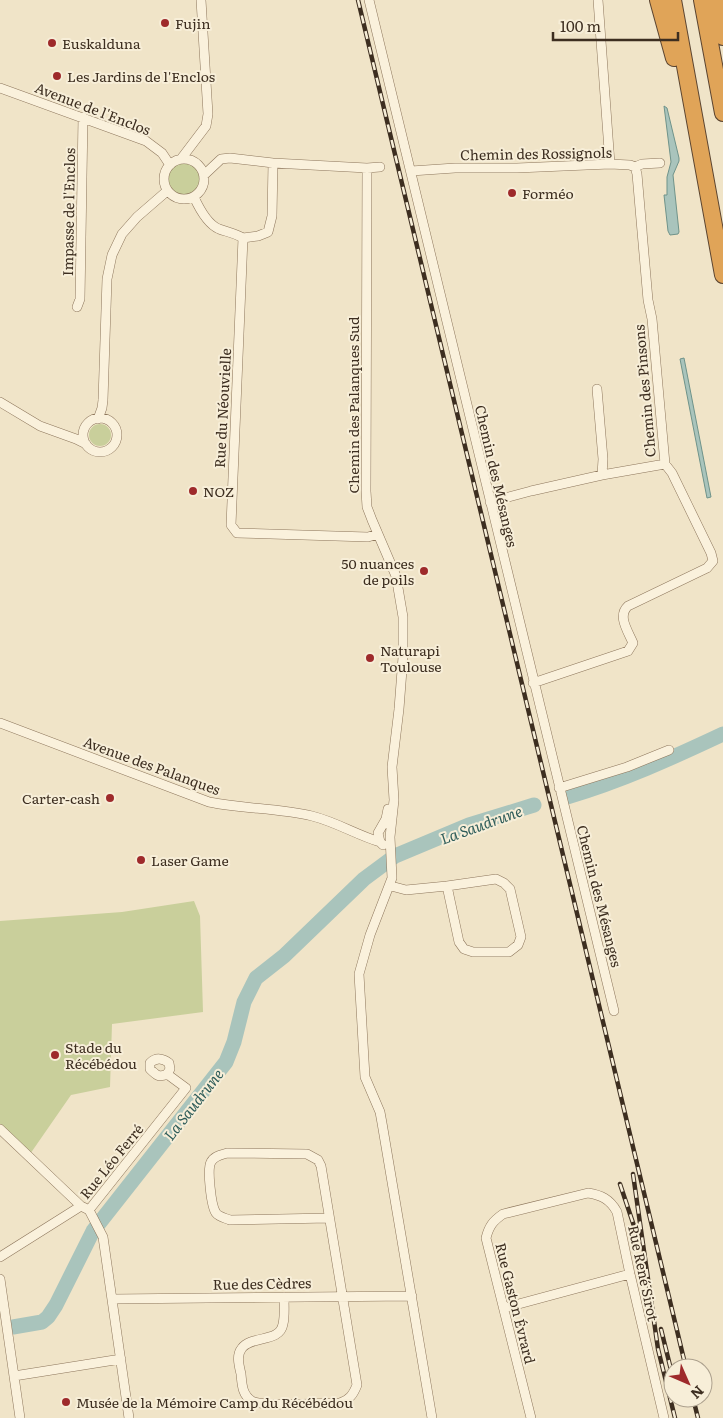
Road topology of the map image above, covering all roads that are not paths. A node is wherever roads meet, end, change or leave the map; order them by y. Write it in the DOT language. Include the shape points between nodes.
graph roads {
  1 [pos="201,0"];
  2 [pos="368,0"];
  3 [pos="598,0"];
  4 [pos="658,0"];
  5 [pos="673,0"];
  6 [pos="683,0"];
  7 [pos="702,0"];
  8 [pos="716,0"];
  9 [pos="723,36"];
  10 [pos="0,88"];
  11 [pos="723,113"];
  12 [pos="83,117"];
  13 [pos="702,155"];
  14 [pos="180,159"];
  15 [pos="273,163"];
  16 [pos="660,163"];
  17 [pos="610,164"];
  18 [pos="170,165"];
  19 [pos="380,167"];
  20 [pos="635,167"];
  21 [pos="366,168"];
  22 [pos="411,171"];
  23 [pos="204,175"];
  24 [pos="167,191"];
  25 [pos="194,197"];
  26 [pos="723,216"];
  27 [pos="243,238"];
  28 [pos="723,275"];
  29 [pos="77,307"];
  30 [pos="597,389"];
  31 [pos="103,400"];
  32 [pos="0,402"];
  33 [pos="98,419"];
  34 [pos="109,421"];
  35 [pos="86,426"];
  36 [pos="60,434"];
  37 [pos="86,444"];
  38 [pos="665,464"];
  39 [pos="602,475"];
  40 [pos="490,502"];
  41 [pos="378,534"];
  42 [pos="533,683"];
  43 [pos="0,723"];
  44 [pos="669,750"];
  45 [pos="392,786"];
  46 [pos="559,788"];
  47 [pos="379,837"];
  48 [pos="390,837"];
  49 [pos="390,853"];
  50 [pos="391,886"];
  51 [pos="447,886"];
  52 [pos="614,1011"];
  53 [pos="167,1074"];
  54 [pos="0,1129"];
  55 [pos="545,1204"];
  56 [pos="85,1208"];
  57 [pos="329,1218"];
  58 [pos="0,1256"];
  59 [pos="630,1274"];
  60 [pos="0,1279"];
  61 [pos="343,1296"];
  62 [pos="412,1296"];
  63 [pos="284,1297"];
  64 [pos="112,1299"];
  65 [pos="504,1308"];
  66 [pos="121,1359"];
  67 [pos="14,1376"];
  68 [pos="20,1418"];
  69 [pos="129,1418"];
  70 [pos="432,1418"];
  71 [pos="531,1418"];
  72 [pos="664,1418"];
  1 -- 14 [label="street" via="208,114 206,126"];
  2 -- 22 [label="street, Chemin des Mésanges"];
  3 -- 17 [label="street"];
  4 -- 13 [label="highway" via="694,144"];
  5 -- 13 [label="highway"];
  6 -- 26 [label="highway"];
  7 -- 11 [label="highway"];
  8 -- 9 [label="highway"];
  10 -- 12 [label="street, Avenue de l'Enclos"];
  12 -- 18 [label="street, Avenue de l'Enclos" via="146,141 162,153"];
  12 -- 29 [label="street, Impasse de l'Enclos" via="80,299"];
  13 -- 28 [label="highway"];
  14 -- 18 [label="street"];
  14 -- 23 [label="street" via="193,161"];
  15 -- 21 [label="street"];
  15 -- 23 [label="street" via="225,159"];
  15 -- 27 [label="street" via="272,216 268,232"];
  16 -- 20 [label="street, Chemin des Rossignols"];
  17 -- 20 [label="street, Chemin des Rossignols"];
  17 -- 22 [label="street, Chemin des Rossignols"];
  18 -- 24 [label="street" via="164,180"];
  19 -- 21 [label="street"];
  20 -- 38 [label="street, Chemin des Pinsons"];
  21 -- 41 [label="street, Chemin des Palanques Sud" via="366,491"];
  22 -- 40 [label="street, Chemin des Mésanges"];
  23 -- 25 [label="street" via="202,187"];
  24 -- 25 [label="street" via="182,200"];
  24 -- 31 [label="street" via="122,234 112,255 107,278"];
  25 -- 27 [label="street" via="199,208 218,229"];
  27 -- 41 [label="street, Rue du Néouvielle" via="230,525 237,533 368,538"];
  30 -- 39 [label="street"];
  31 -- 33 [label="street"];
  31 -- 34 [label="street"];
  32 -- 36 [label="street"];
  33 -- 34 [label="street"];
  33 -- 35 [label="street"];
  34 -- 37 [label="street" via="117,435 110,449 100,452"];
  35 -- 36 [label="street" via="79,431"];
  35 -- 37 [label="street"];
  36 -- 37 [label="street"];
  38 -- 39 [label="street, Chemin des Pinsons"];
  38 -- 42 [label="street" via="713,561 707,568 624,610 623,620 632,643 628,651"];
  39 -- 40 [label="street, Chemin des Pinsons"];
  40 -- 42 [label="street, Chemin des Mésanges"];
  41 -- 45 [label="street, Chemin des Palanques Sud" via="396,576 403,617 403,657"];
  42 -- 46 [label="street, Chemin des Mésanges"];
  43 -- 47 [label="street, Avenue des Palanques" via="209,802 293,812 315,817 362,837"];
  44 -- 46 [label="street"];
  45 -- 47 [label="street, Chemin des Palanques Sud"];
  45 -- 48 [label="street, Chemin des Palanques Sud" via="394,800"];
  46 -- 52 [label="street, Chemin des Mésanges"];
  47 -- 48 [label="street, Avenue des Palanques"];
  47 -- 49 [label="street"];
  48 -- 49 [label="street, Chemin des Palanques Sud"];
  49 -- 50 [label="street, Chemin des Palanques Sud"];
  50 -- 51 [label="street" via="406,890"];
  50 -- 62 [label="street" via="370,935 359,982 365,1077 382,1118"];
  51 -- 51 [label="street" via="459,942 464,949 508,952 518,946 521,937 510,889 504,883 496,879"];
  53 -- 56 [label="street, Rue Léo Ferré" via="186,1088"];
  54 -- 56 [label="street"];
  55 -- 59 [label="street, Rue René Sirot" via="588,1193 599,1195 613,1204"];
  55 -- 65 [label="street, Rue Gaston Évrard" via="503,1214 489,1226 486,1238"];
  56 -- 58 [label="street, Rue Léo Ferré"];
  56 -- 64 [label="street" via="103,1237"];
  57 -- 57 [label="street" via="322,1166 314,1156 227,1153 211,1162 213,1205 222,1218"];
  57 -- 61 [label="street"];
  59 -- 65 [label="street"];
  59 -- 72 [label="street, Rue René Sirot"];
  60 -- 67 [label="street"];
  61 -- 62 [label="street, Rue des Cèdres"];
  61 -- 63 [label="street, Rue des Cèdres"];
  61 -- 63 [label="street" via="356,1385 354,1394 340,1403 259,1404 247,1397 243,1390 240,1352 248,1342 272,1336 282,1329"];
  62 -- 70 [label="street"];
  63 -- 64 [label="street, Rue des Cèdres"];
  64 -- 66 [label="street"];
  65 -- 71 [label="street, Rue Gaston Évrard"];
  66 -- 67 [label="street"];
  66 -- 69 [label="street"];
  67 -- 68 [label="street"];
}
